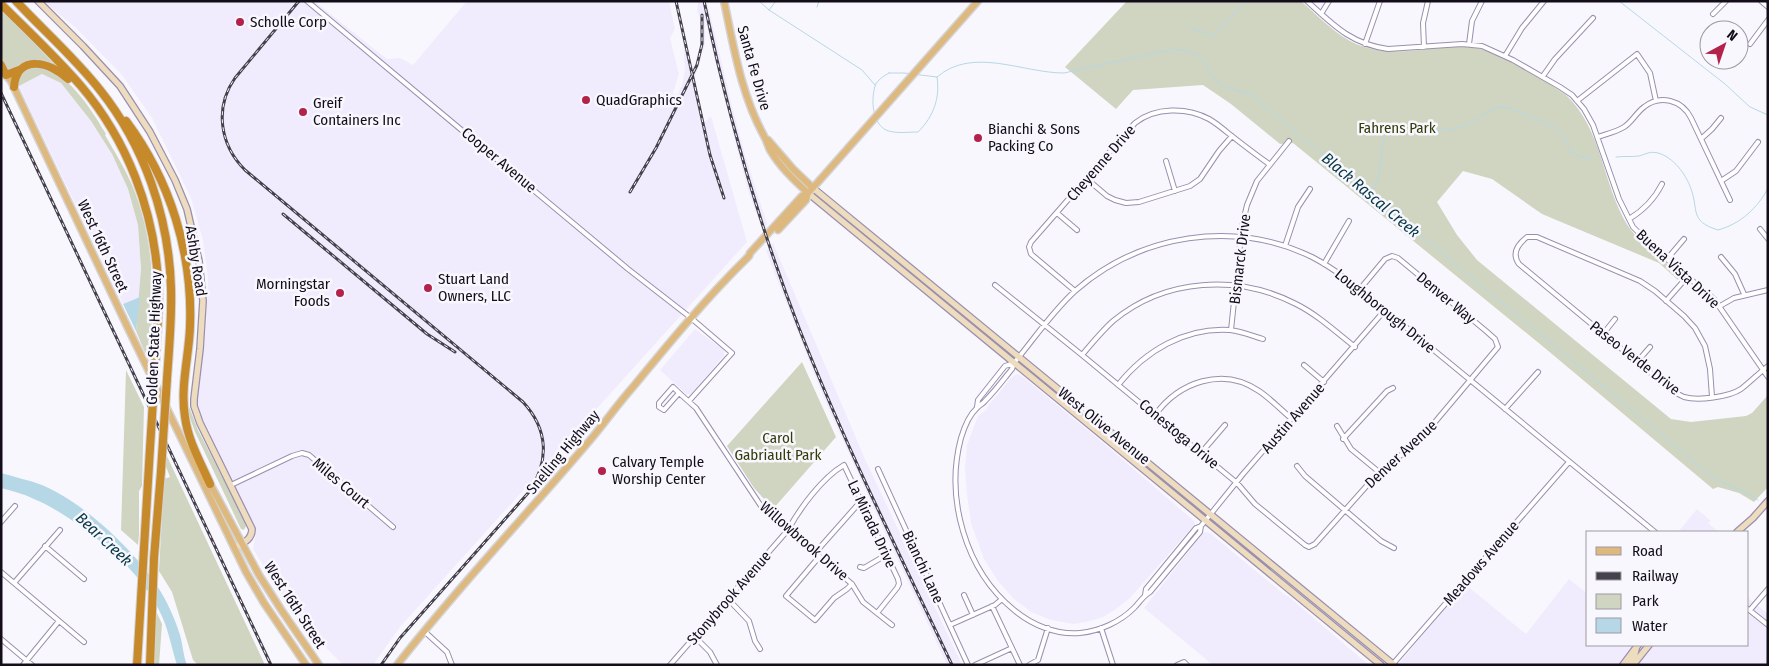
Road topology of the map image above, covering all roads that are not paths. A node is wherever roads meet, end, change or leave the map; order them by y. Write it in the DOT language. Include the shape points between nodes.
graph roads {
  1 [pos="16,1"];
  2 [pos="38,1"];
  3 [pos="307,1"];
  4 [pos="724,1"];
  5 [pos="978,1"];
  6 [pos="1306,1"];
  7 [pos="1329,1"];
  8 [pos="1380,1"];
  9 [pos="1428,1"];
  10 [pos="1482,1"];
  11 [pos="1544,1"];
  12 [pos="1726,1"];
  13 [pos="1761,1"];
  14 [pos="1,4"];
  15 [pos="1768,7"];
  16 [pos="1321,14"];
  17 [pos="1713,14"];
  18 [pos="1593,18"];
  19 [pos="1768,20"];
  20 [pos="1365,44"];
  21 [pos="1469,44"];
  22 [pos="1750,44"];
  23 [pos="1424,47"];
  24 [pos="1505,56"];
  25 [pos="1,65"];
  26 [pos="21,69"];
  27 [pos="4,76"];
  28 [pos="1543,76"];
  29 [pos="14,87"];
  30 [pos="101,90"];
  31 [pos="1578,101"];
  32 [pos="1656,101"];
  33 [pos="1721,118"];
  34 [pos="1232,136"];
  35 [pos="1598,137"];
  36 [pos="1701,139"];
  37 [pos="1289,141"];
  38 [pos="1758,142"];
  39 [pos="126,155"];
  40 [pos="1166,161"];
  41 [pos="1269,164"];
  42 [pos="1086,179"];
  43 [pos="1721,181"];
  44 [pos="1662,184"];
  45 [pos="1310,188"];
  46 [pos="811,190"];
  47 [pos="1175,191"];
  48 [pos="1730,200"];
  49 [pos="1057,212"];
  50 [pos="1629,219"];
  51 [pos="1349,221"];
  52 [pos="1760,229"];
  53 [pos="1077,230"];
  54 [pos="1241,237"];
  55 [pos="1684,239"];
  56 [pos="1768,239"];
  57 [pos="1284,246"];
  58 [pos="1721,257"];
  59 [pos="1667,259"];
  60 [pos="1324,264"];
  61 [pos="897,266"];
  62 [pos="1688,276"];
  63 [pos="924,277"];
  64 [pos="995,285"];
  65 [pos="1236,285"];
  66 [pos="1360,289"];
  67 [pos="1768,290"];
  68 [pos="1075,291"];
  69 [pos="1744,294"];
  70 [pos="1666,301"];
  71 [pos="1720,306"];
  72 [pos="1385,310"];
  73 [pos="691,318"];
  74 [pos="1615,319"];
  75 [pos="1044,325"];
  76 [pos="1231,330"];
  77 [pos="1603,334"];
  78 [pos="1264,339"];
  79 [pos="1355,347"];
  80 [pos="1650,347"];
  81 [pos="1082,355"];
  82 [pos="1019,356"];
  83 [pos="1638,362"];
  84 [pos="1014,363"];
  85 [pos="1304,365"];
  86 [pos="1768,366"];
  87 [pos="1762,370"];
  88 [pos="1538,372"];
  89 [pos="1768,377"];
  90 [pos="1471,380"];
  91 [pos="1324,382"];
  92 [pos="1118,384"];
  93 [pos="1394,388"];
  94 [pos="680,393"];
  95 [pos="1712,397"];
  96 [pos="689,402"];
  97 [pos="977,407"];
  98 [pos="1505,409"];
  99 [pos="1155,415"];
  100 [pos="1292,418"];
  101 [pos="1225,425"];
  102 [pos="1337,426"];
  103 [pos="176,428"];
  104 [pos="1344,439"];
  105 [pos="1201,453"];
  106 [pos="1569,462"];
  107 [pos="844,465"];
  108 [pos="1297,466"];
  109 [pos="878,469"];
  110 [pos="1379,472"];
  111 [pos="1237,482"];
  112 [pos="210,484"];
  113 [pos="232,485"];
  114 [pos="861,501"];
  115 [pos="1768,501"];
  116 [pos="15,506"];
  117 [pos="1345,510"];
  118 [pos="1211,514"];
  119 [pos="1753,518"];
  120 [pos="1,522"];
  121 [pos="1203,524"];
  122 [pos="393,527"];
  123 [pos="60,530"];
  124 [pos="788,530"];
  125 [pos="1654,531"];
  126 [pos="1738,531"];
  127 [pos="1745,531"];
  128 [pos="242,544"];
  129 [pos="46,546"];
  130 [pos="1309,547"];
  131 [pos="234,548"];
  132 [pos="1394,548"];
  133 [pos="817,555"];
  134 [pos="886,555"];
  135 [pos="1170,564"];
  136 [pos="860,566"];
  137 [pos="1,572"];
  138 [pos="84,579"];
  139 [pos="14,583"];
  140 [pos="852,584"];
  141 [pos="1768,589"];
  142 [pos="964,595"];
  143 [pos="1145,595"];
  144 [pos="728,599"];
  145 [pos="1002,599"];
  146 [pos="992,606"];
  147 [pos="1749,609"];
  148 [pos="877,613"];
  149 [pos="973,615"];
  150 [pos="59,621"];
  151 [pos="892,625"];
  152 [pos="1768,625"];
  153 [pos="950,626"];
  154 [pos="1048,628"];
  155 [pos="1101,628"];
  156 [pos="424,630"];
  157 [pos="695,637"];
  158 [pos="1,639"];
  159 [pos="84,642"];
  160 [pos="1637,646"];
  161 [pos="1644,646"];
  162 [pos="1649,646"];
  163 [pos="1012,648"];
  164 [pos="760,649"];
  165 [pos="1642,653"];
  166 [pos="26,660"];
  167 [pos="23,665"];
  168 [pos="32,665"];
  169 [pos="137,665"];
  170 [pos="150,665"];
  171 [pos="306,665"];
  172 [pos="319,665"];
  173 [pos="397,665"];
  174 [pos="452,665"];
  175 [pos="670,665"];
  176 [pos="718,665"];
  177 [pos="968,665"];
  178 [pos="975,665"];
  179 [pos="1020,665"];
  180 [pos="1029,665"];
  181 [pos="1113,665"];
  182 [pos="1177,665"];
  183 [pos="1187,665"];
  184 [pos="1381,665"];
  185 [pos="1393,665"];
  186 [pos="1623,665"];
  187 [pos="1628,665"];
  188 [pos="1634,665"];
  1 -- 30 [label="highway, Golden State Highway"];
  2 -- 113 [label="main road, Ashby Road" via="120,86 150,132 187,209 203,301 194,406"];
  3 -- 73 [label="street, Cooper Avenue"];
  4 -- 46 [label="main road, Santa Fe Drive" via="751,111 769,149 783,168"];
  5 -- 46 [label="main road, Snelling Highway"];
  6 -- 16 [label="street, Buena Vista Drive"];
  7 -- 16 [label="street"];
  8 -- 20 [label="street"];
  9 -- 23 [label="street" via="1423,23"];
  10 -- 21 [label="street" via="1472,21"];
  11 -- 24 [label="street"];
  12 -- 17 [label="street"];
  13 -- 15 [label="street"];
  14 -- 39 [label="highway, Golden State Highway" via="82,87 107,121"];
  16 -- 20 [label="street, Buena Vista Drive" via="1345,34"];
  18 -- 28 [label="street"];
  19 -- 22 [label="street"];
  20 -- 23 [label="street, Buena Vista Drive" via="1388,49"];
  21 -- 23 [label="street, Buena Vista Drive"];
  21 -- 24 [label="street, Buena Vista Drive"];
  24 -- 28 [label="street, Buena Vista Drive"];
  25 -- 27 [label="highway"];
  26 -- 27 [label="highway"];
  26 -- 29 [label="highway"];
  26 -- 39 [label="highway" via="36,63 63,73 105,123"];
  27 -- 29 [label="main road, West 16th Street"];
  28 -- 31 [label="street, Buena Vista Drive"];
  29 -- 103 [label="main road, West 16th Street"];
  30 -- 112 [label="highway" via="130,126 152,161 180,229 191,312 183,406 188,431"];
  30 -- 170 [label="highway, Golden State Highway, bridge" via="142,161 158,204 166,238 171,288"];
  31 -- 32 [label="street" via="1637,54 1650,73"];
  31 -- 35 [label="street, Buena Vista Drive"];
  32 -- 35 [label="street" via="1645,106 1624,127"];
  32 -- 36 [label="street" via="1672,101 1682,106"];
  33 -- 36 [label="street"];
  34 -- 41 [label="street, Cheyenne Drive"];
  34 -- 42 [label="street, Cheyenne Drive" via="1197,114 1171,110 1153,112 1135,123"];
  34 -- 47 [label="street" via="1200,179"];
  35 -- 50 [label="street, Buena Vista Drive" via="1619,200"];
  36 -- 43 [label="street"];
  37 -- 41 [label="street, Bismarck Drive"];
  38 -- 43 [label="street" via="1736,171"];
  39 -- 169 [label="highway, Golden State Highway, bridge" via="146,210 157,263 156,353"];
  40 -- 47 [label="street"];
  41 -- 54 [label="street, Bismarck Drive" via="1250,196"];
  42 -- 47 [label="street" via="1107,196 1121,202 1139,202"];
  42 -- 49 [label="street, Cheyenne Drive"];
  43 -- 48 [label="street"];
  44 -- 50 [label="street" via="1652,201"];
  45 -- 57 [label="street" via="1298,207"];
  46 -- 61 [label="main road, West Olive Avenue"];
  46 -- 63 [label="main road, West Olive Avenue"];
  46 -- 73 [label="main road, Snelling Highway"];
  49 -- 53 [label="street"];
  49 -- 68 [label="street, Cheyenne Drive" via="1029,247 1031,254"];
  50 -- 59 [label="street, Buena Vista Drive"];
  51 -- 60 [label="street"];
  52 -- 56 [label="street"];
  54 -- 57 [label="street, Loughborough Drive"];
  54 -- 65 [label="street, Bismarck Drive"];
  54 -- 68 [label="street, Loughborough Drive" via="1189,238 1150,247 1111,265"];
  55 -- 59 [label="street"];
  57 -- 60 [label="street, Loughborough Drive"];
  58 -- 69 [label="street" via="1736,274"];
  59 -- 62 [label="street, Buena Vista Drive"];
  60 -- 66 [label="street, Loughborough Drive"];
  61 -- 63 [label="main road" via="918,279"];
  61 -- 84 [label="main road, West Olive Avenue"];
  62 -- 70 [label="street"];
  62 -- 71 [label="street, Buena Vista Drive"];
  63 -- 82 [label="main road, West Olive Avenue"];
  64 -- 75 [label="street, Conestoga Drive"];
  65 -- 76 [label="street, Bismarck Drive"];
  65 -- 79 [label="street" via="1268,292 1297,304"];
  65 -- 81 [label="street" via="1189,286 1156,296 1124,313"];
  66 -- 72 [label="street, Loughborough Drive"];
  66 -- 90 [label="street, Denver Way" via="1389,257 1398,258 1497,343 1494,353"];
  67 -- 69 [label="street"];
  68 -- 75 [label="street, Loughborough Drive"];
  69 -- 71 [label="street"];
  70 -- 77 [label="street, Paseo Verde Drive" via="1640,282 1537,237 1527,237 1516,248 1519,264"];
  70 -- 95 [label="street" via="1691,323 1703,340"];
  71 -- 87 [label="street, Buena Vista Drive"];
  72 -- 79 [label="street, Austin Avenue"];
  72 -- 90 [label="street, Loughborough Drive"];
  73 -- 96 [label="street" via="732,353"];
  73 -- 156 [label="main road, Snelling Highway" via="586,445"];
  74 -- 77 [label="street"];
  75 -- 81 [label="street, Conestoga Drive"];
  75 -- 82 [label="street, Loughborough Drive"];
  76 -- 78 [label="street"];
  76 -- 92 [label="street" via="1198,333 1170,342 1141,360"];
  77 -- 83 [label="street, Paseo Verde Drive"];
  79 -- 91 [label="street, Austin Avenue"];
  80 -- 83 [label="street"];
  81 -- 92 [label="street, Conestoga Drive"];
  82 -- 84 [label="street, Loughborough Drive"];
  82 -- 118 [label="main road, West Olive Avenue"];
  83 -- 95 [label="street, Paseo Verde Drive" via="1683,396 1694,399"];
  84 -- 97 [label="street, Loughborough Drive" via="984,404"];
  84 -- 97 [label="street, Loughborough Drive" via="1006,366 978,400"];
  84 -- 121 [label="main road, West Olive Avenue"];
  85 -- 91 [label="street"];
  86 -- 87 [label="street, Paseo Verde Drive"];
  87 -- 89 [label="street, Buena Vista Drive"];
  87 -- 95 [label="street, Paseo Verde Drive" via="1740,389"];
  88 -- 98 [label="street"];
  90 -- 98 [label="street, Loughborough Drive"];
  90 -- 110 [label="street, Denver Avenue" via="1425,433"];
  91 -- 100 [label="street, Austin Avenue"];
  92 -- 99 [label="street, Conestoga Drive"];
  93 -- 104 [label="street" via="1387,390"];
  94 -- 94 [label="street" via="673,386 659,407 664,410"];
  94 -- 96 [label="street, Willowbrook Drive"];
  96 -- 124 [label="street, Willowbrook Drive" via="755,498"];
  97 -- 145 [label="street, Loughborough Drive" via="961,438 956,463 958,512 971,554"];
  98 -- 106 [label="street, Loughborough Drive"];
  99 -- 100 [label="street" via="1167,400 1198,381 1229,379 1259,391"];
  99 -- 105 [label="street, Conestoga Drive"];
  100 -- 111 [label="street, Austin Avenue"];
  101 -- 105 [label="street"];
  102 -- 104 [label="street"];
  103 -- 112 [label="main road, West 16th Street"];
  103 -- 131 [label="main road, West 16th Street"];
  104 -- 110 [label="street"];
  105 -- 111 [label="street, Conestoga Drive"];
  106 -- 125 [label="street, Loughborough Drive"];
  106 -- 185 [label="street, Meadows Avenue"];
  107 -- 114 [label="street, La Mirada Drive"];
  107 -- 124 [label="street, Stonybrook Avenue" via="833,471 797,514"];
  108 -- 117 [label="street"];
  109 -- 153 [label="street, Bianchi Lane"];
  110 -- 117 [label="street, Denver Avenue"];
  111 -- 118 [label="street, Austin Avenue"];
  111 -- 130 [label="street, Conestoga Drive" via="1255,504"];
  112 -- 128 [label="main road, West 16th Street"];
  113 -- 122 [label="street, Miles Court" via="302,453 309,455"];
  113 -- 128 [label="main road, Ashby Road" via="252,529 250,537"];
  114 -- 133 [label="street"];
  114 -- 134 [label="street, La Mirada Drive"];
  115 -- 119 [label="main road"];
  116 -- 120 [label="street"];
  117 -- 130 [label="street, Denver Avenue"];
  117 -- 132 [label="street" via="1381,542"];
  118 -- 121 [label="street, Austin Avenue"];
  118 -- 185 [label="main road, West Olive Avenue"];
  119 -- 126 [label="main road"];
  119 -- 127 [label="main road"];
  121 -- 135 [label="street, Austin Avenue" via="1200,532"];
  121 -- 135 [label="street, Austin Avenue" via="1196,528"];
  121 -- 184 [label="main road, West Olive Avenue"];
  123 -- 129 [label="street"];
  124 -- 133 [label="street, Willowbrook Drive"];
  124 -- 144 [label="street, Stonybrook Avenue"];
  128 -- 131 [label="main road"];
  128 -- 172 [label="main road, West 16th Street"];
  129 -- 138 [label="street"];
  129 -- 139 [label="street"];
  131 -- 171 [label="main road, West 16th Street" via="263,600"];
  133 -- 140 [label="street, Willowbrook Drive"];
  133 -- 140 [label="street" via="786,596 815,620 834,598"];
  134 -- 136 [label="street" via="864,568"];
  134 -- 148 [label="street, La Mirada Drive" via="899,584"];
  135 -- 143 [label="street, Austin Avenue" via="1146,589"];
  135 -- 143 [label="street, Austin Avenue"];
  137 -- 139 [label="street"];
  139 -- 150 [label="street"];
  140 -- 148 [label="street, Willowbrook Drive" via="860,599"];
  141 -- 147 [label="street"];
  142 -- 149 [label="street"];
  143 -- 155 [label="street, Austin Avenue" via="1128,614"];
  144 -- 157 [label="street, Stonybrook Avenue"];
  144 -- 164 [label="street" via="749,621"];
  145 -- 146 [label="street"];
  145 -- 154 [label="street, Austin Avenue" via="1021,616"];
  146 -- 149 [label="street"];
  146 -- 163 [label="street"];
  147 -- 152 [label="street"];
  148 -- 151 [label="street, Willowbrook Drive"];
  149 -- 153 [label="street"];
  150 -- 159 [label="street"];
  150 -- 166 [label="street"];
  153 -- 177 [label="street, Bianchi Lane"];
  154 -- 155 [label="street, Austin Avenue" via="1080,632"];
  154 -- 180 [label="street" via="1038,660"];
  155 -- 181 [label="street"];
  156 -- 173 [label="main road, Snelling Highway"];
  156 -- 174 [label="street" via="447,652"];
  157 -- 175 [label="street, Stonybrook Avenue"];
  157 -- 176 [label="street"];
  158 -- 166 [label="street"];
  160 -- 186 [label="main road"];
  160 -- 187 [label="main road" via="1636,654"];
  161 -- 165 [label="main road"];
  162 -- 165 [label="main road"];
  163 -- 178 [label="street"];
  163 -- 179 [label="street"];
  165 -- 188 [label="main road"];
  166 -- 167 [label="street"];
  166 -- 168 [label="street"];
  182 -- 183 [label="street" via="1184,662"];
}
